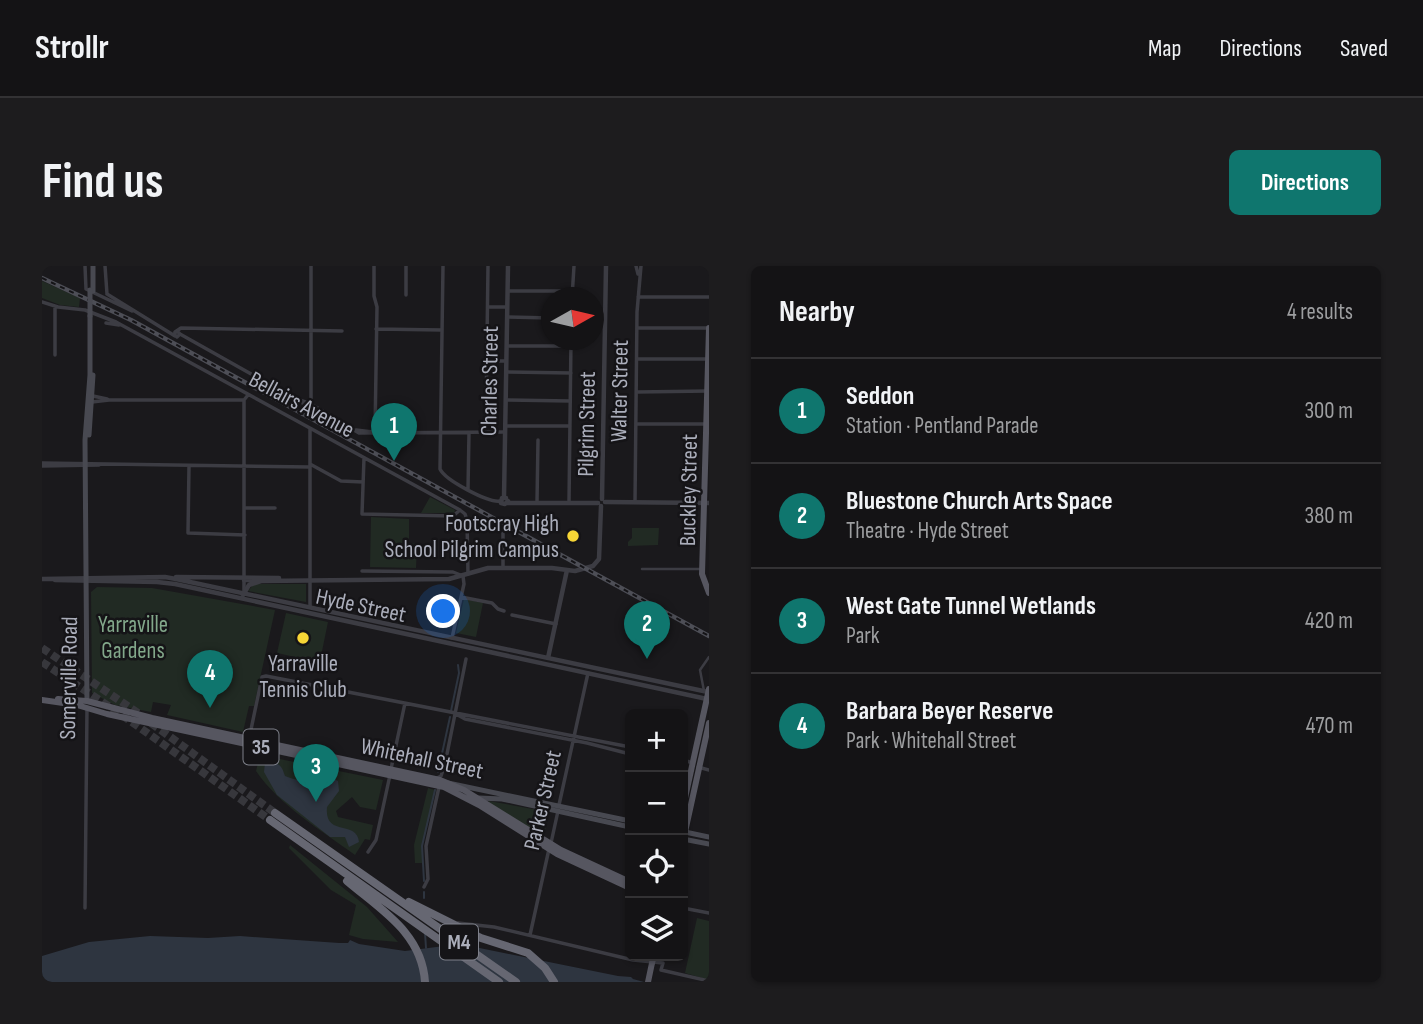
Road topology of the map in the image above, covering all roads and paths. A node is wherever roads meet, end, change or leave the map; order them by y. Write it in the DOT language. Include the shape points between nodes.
graph roads {
  1 [pos="85,266"];
  2 [pos="92,266"];
  3 [pos="105,266"];
  4 [pos="312,266"];
  5 [pos="374,266"];
  6 [pos="406,266"];
  7 [pos="443,266"];
  8 [pos="488,266"];
  9 [pos="508,266"];
  10 [pos="572,266"];
  11 [pos="606,266"];
  12 [pos="638,266"];
  13 [pos="572,287"];
  14 [pos="89,289"];
  15 [pos="508,291"];
  16 [pos="541,291"];
  17 [pos="406,295"];
  18 [pos="105,296"];
  19 [pos="638,297"];
  20 [pos="709,297"];
  21 [pos="42,302"];
  22 [pos="55,306"];
  23 [pos="488,307"];
  24 [pos="507,307"];
  25 [pos="94,316"];
  26 [pos="507,317"];
  27 [pos="541,318"];
  28 [pos="638,328"];
  29 [pos="709,328"];
  30 [pos="310,330"];
  31 [pos="376,330"];
  32 [pos="442,330"];
  33 [pos="342,331"];
  34 [pos="177,334"];
  35 [pos="507,346"];
  36 [pos="541,346"];
  37 [pos="571,350"];
  38 [pos="55,355"];
  39 [pos="638,359"];
  40 [pos="708,359"];
  41 [pos="486,361"];
  42 [pos="506,361"];
  43 [pos="506,372"];
  44 [pos="571,373"];
  45 [pos="708,391"];
  46 [pos="637,392"];
  47 [pos="248,395"];
  48 [pos="94,399"];
  49 [pos="244,400"];
  50 [pos="506,400"];
  51 [pos="570,401"];
  52 [pos="311,406"];
  53 [pos="486,417"];
  54 [pos="636,424"];
  55 [pos="707,424"];
  56 [pos="570,426"];
  57 [pos="310,429"];
  58 [pos="505,429"];
  59 [pos="375,432"];
  60 [pos="391,432"];
  61 [pos="440,433"];
  62 [pos="469,433"];
  63 [pos="537,440"];
  64 [pos="392,449"];
  65 [pos="364,458"];
  66 [pos="42,464"];
  67 [pos="86,465"];
  68 [pos="310,465"];
  69 [pos="189,466"];
  70 [pos="245,466"];
  71 [pos="363,482"];
  72 [pos="468,489"];
  73 [pos="505,500"];
  74 [pos="537,502"];
  75 [pos="569,502"];
  76 [pos="635,502"];
  77 [pos="602,503"];
  78 [pos="707,503"];
  79 [pos="245,508"];
  80 [pos="275,508"];
  81 [pos="460,510"];
  82 [pos="503,532"];
  83 [pos="245,535"];
  84 [pos="503,568"];
  85 [pos="642,569"];
  86 [pos="704,569"];
  87 [pos="567,570"];
  88 [pos="362,571"];
  89 [pos="465,575"];
  90 [pos="165,577"];
  91 [pos="244,578"];
  92 [pos="43,579"];
  93 [pos="285,579"];
  94 [pos="310,579"];
  95 [pos="87,580"];
  96 [pos="268,581"];
  97 [pos="709,581"];
  98 [pos="709,593"];
  99 [pos="243,595"];
  100 [pos="461,597"];
  101 [pos="310,610"];
  102 [pos="504,611"];
  103 [pos="512,615"];
  104 [pos="556,624"];
  105 [pos="452,638"];
  106 [pos="470,644"];
  107 [pos="709,657"];
  108 [pos="466,659"];
  109 [pos="548,661"];
  110 [pos="589,670"];
  111 [pos="86,677"];
  112 [pos="708,694"];
  113 [pos="42,700"];
  114 [pos="405,703"];
  115 [pos="98,704"];
  116 [pos="87,705"];
  117 [pos="455,714"];
  118 [pos="709,723"];
  119 [pos="574,739"];
  120 [pos="248,741"];
  121 [pos="625,746"];
  122 [pos="625,753"];
  123 [pos="688,763"];
  124 [pos="445,764"];
  125 [pos="696,765"];
  126 [pos="709,768"];
  127 [pos="391,772"];
  128 [pos="440,782"];
  129 [pos="688,791"];
  130 [pos="464,796"];
  131 [pos="478,799"];
  132 [pos="559,808"];
  133 [pos="625,820"];
  134 [pos="625,826"];
  135 [pos="683,835"];
  136 [pos="688,836"];
  137 [pos="707,836"];
  138 [pos="688,838"];
  139 [pos="706,844"];
  140 [pos="550,846"];
  141 [pos="561,850"];
  142 [pos="368,852"];
  143 [pos="327,862"];
  144 [pos="583,866"];
  145 [pos="625,880"];
  146 [pos="625,886"];
  147 [pos="424,887"];
  148 [pos="400,903"];
  149 [pos="85,908"];
  150 [pos="688,909"];
  151 [pos="709,913"];
  152 [pos="458,923"];
  153 [pos="530,935"];
  154 [pos="653,961"];
  155 [pos="709,981"];
  156 [pos="425,982"];
  157 [pos="499,982"];
  158 [pos="516,982"];
  159 [pos="554,982"];
  160 [pos="648,982"];
  1 -- 14 [label="street, Somerville Road"];
  2 -- 14 [label="main road, Somerville Road"];
  3 -- 18 [label="street"];
  4 -- 30 [label="street"];
  5 -- 31 [label="street"];
  6 -- 17 [label="street"];
  7 -- 32 [label="street"];
  8 -- 23 [label="street"];
  9 -- 15 [label="street, Charles Street"];
  10 -- 13 [label="street"];
  11 -- 77 [label="street, Pilgrim Street"];
  12 -- 19 [label="street, Walter Street"];
  14 -- 18 [label="street"];
  14 -- 25 [label="main road, Somerville Road, bridge"];
  15 -- 16 [label="street"];
  15 -- 24 [label="street, Charles Street"];
  18 -- 34 [label="street"];
  19 -- 20 [label="street"];
  19 -- 28 [label="street, Walter Street"];
  21 -- 22 [label="street, Bellairs Avenue"];
  22 -- 25 [label="street, Bellairs Avenue" via="81,309"];
  22 -- 38 [label="street"];
  23 -- 24 [label="street"];
  23 -- 41 [label="street"];
  24 -- 26 [label="street, Charles Street"];
  25 -- 47 [label="street, Bellairs Avenue"];
  25 -- 48 [label="main road, Somerville Road"];
  26 -- 27 [label="street"];
  26 -- 35 [label="street, Charles Street"];
  28 -- 29 [label="street"];
  28 -- 39 [label="street, Walter Street"];
  29 -- 40 [label="main road, Buckley Street"];
  30 -- 33 [label="street"];
  30 -- 34 [label="street" via="188,329"];
  30 -- 52 [label="street"];
  31 -- 32 [label="street"];
  31 -- 59 [label="street"];
  32 -- 61 [label="street"];
  34 -- 52 [label="street"];
  35 -- 36 [label="street"];
  35 -- 42 [label="street, Charles Street"];
  37 -- 44 [label="street"];
  39 -- 40 [label="street"];
  39 -- 46 [label="street, Walter Street"];
  40 -- 45 [label="main road, Buckley Street"];
  41 -- 42 [label="street"];
  41 -- 53 [label="street"];
  42 -- 43 [label="street, Charles Street"];
  43 -- 44 [label="street"];
  43 -- 50 [label="street, Charles Street"];
  44 -- 51 [label="street"];
  45 -- 46 [label="street"];
  45 -- 55 [label="main road, Buckley Street"];
  46 -- 54 [label="street, Walter Street"];
  47 -- 49 [label="street"];
  47 -- 57 [label="street, Bellairs Avenue"];
  48 -- 49 [label="street"];
  48 -- 67 [label="main road, Somerville Road"];
  49 -- 70 [label="street"];
  50 -- 51 [label="street"];
  50 -- 58 [label="street, Charles Street"];
  51 -- 56 [label="street"];
  52 -- 59 [label="street" via="359,433"];
  54 -- 55 [label="street"];
  54 -- 76 [label="street, Walter Street"];
  55 -- 78 [label="main road, Buckley Street"];
  56 -- 58 [label="street"];
  56 -- 75 [label="street"];
  57 -- 65 [label="street, Bellairs Avenue"];
  57 -- 68 [label="street"];
  58 -- 62 [label="street"];
  58 -- 73 [label="street, Charles Street"];
  59 -- 60 [label="street"];
  60 -- 61 [label="street"];
  60 -- 64 [label="street"];
  61 -- 62 [label="street"];
  61 -- 72 [label="street" via="441,473"];
  62 -- 72 [label="street"];
  63 -- 74 [label="street"];
  65 -- 71 [label="street"];
  65 -- 81 [label="street, Bellairs Avenue"];
  66 -- 67 [label="street"];
  67 -- 69 [label="street"];
  67 -- 95 [label="main road, Somerville Road"];
  68 -- 70 [label="street"];
  68 -- 71 [label="street" via="340,481"];
  68 -- 94 [label="street"];
  69 -- 70 [label="street"];
  69 -- 83 [label="street" via="188,533"];
  70 -- 79 [label="street"];
  71 -- 81 [label="street" via="362,514 453,516"];
  72 -- 73 [label="street" via="491,501"];
  73 -- 74 [label="street"];
  74 -- 75 [label="street"];
  75 -- 77 [label="street"];
  76 -- 77 [label="street"];
  76 -- 78 [label="street"];
  77 -- 87 [label="street, Pilgrim Street" via="599,559 591,568"];
  78 -- 86 [label="main road, Buckley Street"];
  79 -- 80 [label="street"];
  79 -- 83 [label="street"];
  81 -- 89 [label="street, Bellairs Avenue" via="466,514"];
  82 -- 84 [label="street"];
  83 -- 91 [label="street"];
  84 -- 87 [label="street"];
  84 -- 89 [label="street" via="483,568"];
  85 -- 86 [label="street"];
  86 -- 97 [label="main road, Buckley Street"];
  86 -- 98 [label="main road, Buckley Street"];
  87 -- 104 [label="street"];
  88 -- 89 [label="street"];
  89 -- 94 [label="street" via="449,579"];
  89 -- 100 [label="street"];
  90 -- 91 [label="street"];
  90 -- 95 [label="street, Hyde Street"];
  90 -- 99 [label="street, Hyde Street"];
  91 -- 93 [label="street"];
  91 -- 96 [label="street"];
  91 -- 99 [label="street"];
  92 -- 95 [label="street, Hyde Street"];
  93 -- 94 [label="street"];
  93 -- 96 [label="street"];
  94 -- 101 [label="street"];
  95 -- 99 [label="street, Hyde Street" via="157,582"];
  95 -- 111 [label="main road, Somerville Road"];
  96 -- 99 [label="street" via="251,583"];
  99 -- 101 [label="street, Hyde Street"];
  100 -- 102 [label="street" via="492,603"];
  100 -- 105 [label="street"];
  101 -- 105 [label="street, Hyde Street"];
  101 -- 106 [label="street, Hyde Street"];
  103 -- 104 [label="street"];
  104 -- 109 [label="street"];
  105 -- 106 [label="street, Hyde Street"];
  106 -- 109 [label="street, Hyde Street"];
  107 -- 112 [label="street" via="700,670"];
  108 -- 117 [label="street"];
  109 -- 110 [label="street, Hyde Street"];
  110 -- 112 [label="street, Hyde Street"];
  110 -- 119 [label="street, Parker Street"];
  111 -- 115 [label="main road"];
  111 -- 116 [label="main road, Somerville Road"];
  112 -- 125 [label="main road"];
  113 -- 116 [label="main road, Whitehall Street / 35"];
  114 -- 117 [label="street"];
  114 -- 120 [label="street" via="265,676"];
  114 -- 127 [label="street"];
  115 -- 116 [label="main road, Whitehall Street / 35"];
  115 -- 120 [label="main road, Whitehall Street / 35"];
  116 -- 120 [label="main road, Whitehall Street / 35"];
  116 -- 149 [label="street, Somerville Road"];
  117 -- 119 [label="street"];
  117 -- 124 [label="street"];
  118 -- 125 [label="main road"];
  119 -- 121 [label="street"];
  119 -- 122 [label="street"];
  119 -- 132 [label="street, Parker Street"];
  120 -- 127 [label="main road, Whitehall Street / 35"];
  123 -- 125 [label="street"];
  124 -- 128 [label="street"];
  124 -- 128 [label="street"];
  125 -- 126 [label="street"];
  125 -- 129 [label="main road"];
  125 -- 135 [label="main road"];
  127 -- 128 [label="main road, Whitehall Street / 35"];
  127 -- 142 [label="street" via="376,840"];
  128 -- 130 [label="main road, Whitehall Street / 35"];
  128 -- 131 [label="main road"];
  128 -- 132 [label="main road, Whitehall Street / 35"];
  128 -- 147 [label="street" via="426,846 428,879"];
  130 -- 131 [label="main road, 35"];
  130 -- 140 [label="main road"];
  131 -- 132 [label="main road, Whitehall Street / 35"];
  131 -- 140 [label="main road"];
  132 -- 133 [label="main road, Whitehall Street / 35"];
  132 -- 134 [label="main road, Whitehall Street / 35"];
  132 -- 140 [label="street, Parker Street"];
  136 -- 137 [label="main road"];
  137 -- 139 [label="main road"];
  138 -- 139 [label="main road"];
  140 -- 141 [label="main road"];
  140 -- 144 [label="main road"];
  140 -- 153 [label="street, Parker Street"];
  141 -- 144 [label="main road"];
  141 -- 145 [label="main road"];
  143 -- 148 [label="highway, M4"];
  143 -- 148 [label="highway, M4" via="273,817"];
  143 -- 156 [label="highway" via="403,929 418,949"];
  144 -- 146 [label="main road"];
  148 -- 157 [label="highway, M4"];
  148 -- 158 [label="highway, M4"];
  148 -- 159 [label="highway" via="528,953"];
  150 -- 151 [label="street"];
  152 -- 153 [label="street"];
  153 -- 155 [label="street" via="663,963 661,970"];
  154 -- 160 [label="main road"];
}
